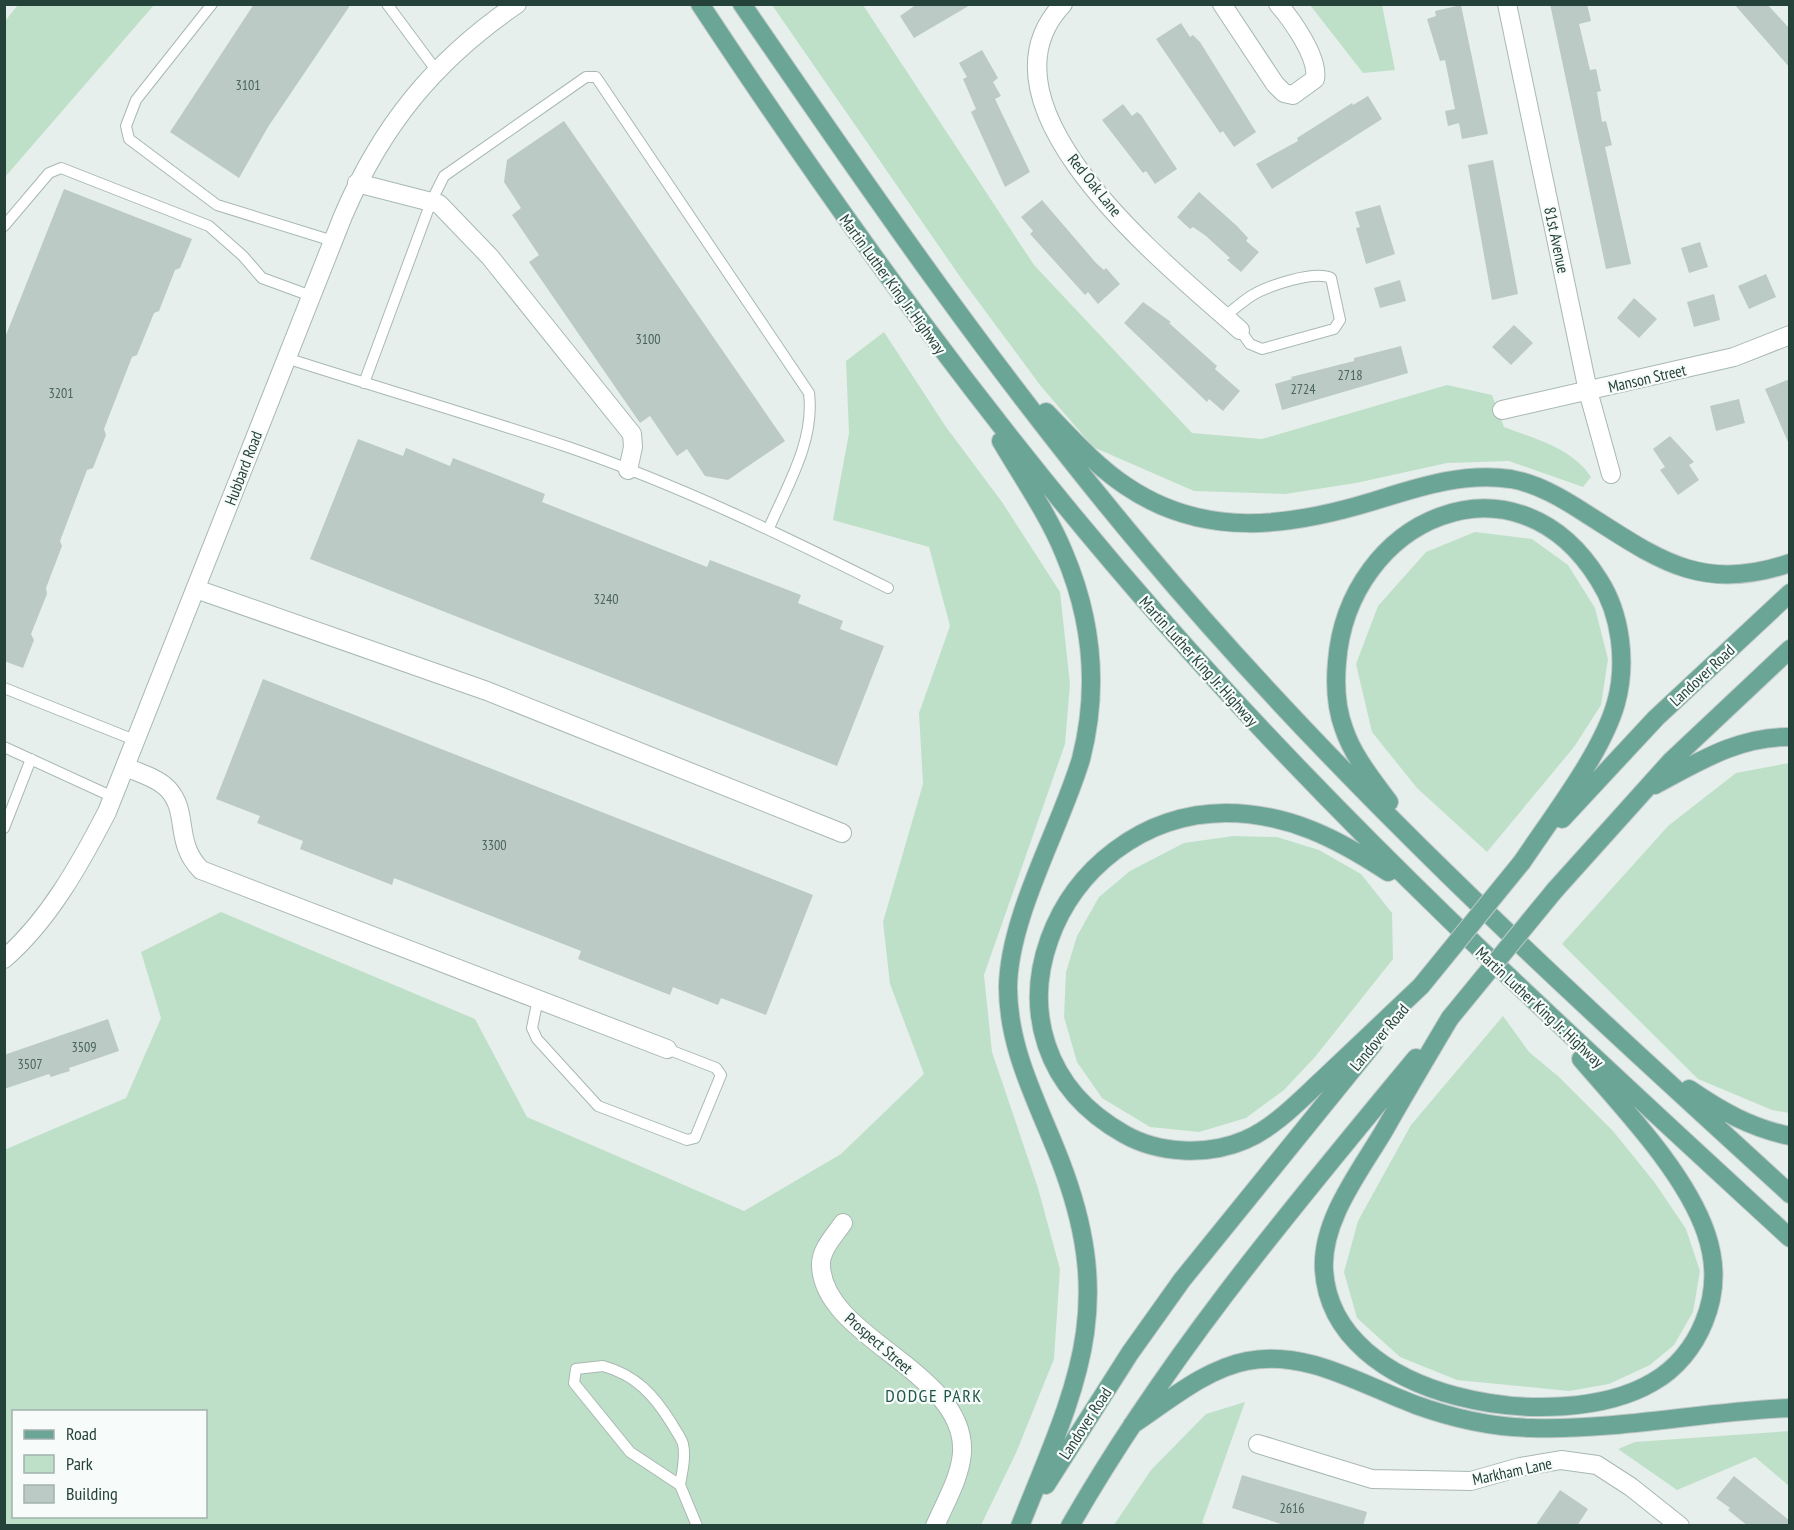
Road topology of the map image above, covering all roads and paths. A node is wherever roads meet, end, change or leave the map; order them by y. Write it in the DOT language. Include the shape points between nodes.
graph roads {
  1 [pos="212,4"];
  2 [pos="387,4"];
  3 [pos="517,4"];
  4 [pos="699,4"];
  5 [pos="742,4"];
  6 [pos="1063,4"];
  7 [pos="1222,4"];
  8 [pos="1278,4"];
  9 [pos="1507,4"];
  10 [pos="436,70"];
  11 [pos="357,183"];
  12 [pos="431,202"];
  13 [pos="4,225"];
  14 [pos="333,241"];
  15 [pos="311,296"];
  16 [pos="1225,316"];
  17 [pos="1240,330"];
  18 [pos="1790,335"];
  19 [pos="286,358"];
  20 [pos="1000,365"];
  21 [pos="364,383"];
  22 [pos="1588,391"];
  23 [pos="973,392"];
  24 [pos="1502,410"];
  25 [pos="628,470"];
  26 [pos="1611,474"];
  27 [pos="769,528"];
  28 [pos="1790,562"];
  29 [pos="196,588"];
  30 [pos="888,588"];
  31 [pos="1790,592"];
  32 [pos="1790,649"];
  33 [pos="4,688"];
  34 [pos="1790,737"];
  35 [pos="137,741"];
  36 [pos="4,747"];
  37 [pos="31,759"];
  38 [pos="126,767"];
  39 [pos="1640,793"];
  40 [pos="113,798"];
  41 [pos="4,828"];
  42 [pos="842,833"];
  43 [pos="1427,855"];
  44 [pos="1522,862"];
  45 [pos="1418,891"];
  46 [pos="4,959"];
  47 [pos="1421,986"];
  48 [pos="538,999"];
  49 [pos="1530,999"];
  50 [pos="1450,1018"];
  51 [pos="667,1049"];
  52 [pos="1638,1055"];
  53 [pos="1790,1136"];
  54 [pos="1790,1194"];
  55 [pos="843,1223"];
  56 [pos="1790,1238"];
  57 [pos="1790,1408"];
  58 [pos="1132,1425"];
  59 [pos="1258,1444"];
  60 [pos="680,1485"];
  61 [pos="1660,1519"];
  62 [pos="697,1526"];
  63 [pos="934,1526"];
  64 [pos="1021,1526"];
  65 [pos="1070,1526"];
  66 [pos="1680,1526"];
  1 -- 14 [label="lane" via="136,100 126,126 129,139 217,205"];
  2 -- 10 [label="lane"];
  3 -- 10 [label="street, Hubbard Road"];
  4 -- 23 [label="main road, Martin Luther King Jr. Highway" via="823,188"];
  5 -- 20 [label="main road, Martin Luther King Jr. Highway" via="878,202"];
  6 -- 16 [label="street, Red Oak Lane" via="1044,31 1035,66 1040,96 1054,129 1101,197"];
  7 -- 8 [label="street" via="1275,84 1293,95 1315,79 1316,71 1300,34"];
  9 -- 22 [label="street, 81st Avenue"];
  10 -- 11 [label="street, Hubbard Road" via="394,120"];
  11 -- 12 [label="street"];
  11 -- 14 [label="street, Hubbard Road"];
  12 -- 21 [label="lane"];
  12 -- 25 [label="street" via="439,204 490,257 632,434"];
  12 -- 27 [label="lane" via="444,176 586,77 596,77 808,393 811,415 806,442"];
  13 -- 15 [label="lane" via="49,173 61,168 209,226 262,278"];
  14 -- 15 [label="street, Hubbard Road"];
  15 -- 19 [label="street, Hubbard Road"];
  16 -- 17 [label="street, Red Oak Lane"];
  16 -- 17 [label="lane" via="1251,296 1275,285 1322,274 1331,278 1340,320 1334,329 1262,349 1250,344"];
  18 -- 22 [label="street, Manson Street" via="1734,357"];
  19 -- 21 [label="lane"];
  19 -- 29 [label="street, Hubbard Road"];
  20 -- 28 [label="main road" via="1088,455 1124,485 1160,505 1197,517 1252,524 1298,521 1440,482 1493,477 1548,491 1646,552 1680,568 1732,575"];
  20 -- 43 [label="main road, Martin Luther King Jr. Highway" via="1077,470 1146,553 1261,682"];
  21 -- 25 [label="lane" via="568,447"];
  22 -- 24 [label="street, Manson Street"];
  22 -- 26 [label="street, 81st Avenue"];
  23 -- 45 [label="main road, Martin Luther King Jr. Highway" via="1163,621 1303,774"];
  23 -- 64 [label="main road" via="1063,550 1085,616 1091,667 1090,715 1081,759 1017,932 1009,967 1014,1043 1077,1208 1086,1252 1089,1298 1084,1346 1074,1386"];
  25 -- 27 [label="lane"];
  27 -- 30 [label="lane"];
  29 -- 35 [label="street, Hubbard Road"];
  29 -- 42 [label="street" via="487,691"];
  31 -- 44 [label="main road, Landover Road" via="1621,753"];
  32 -- 39 [label="main road"];
  33 -- 35 [label="lane"];
  34 -- 39 [label="main road" via="1727,747"];
  35 -- 38 [label="street, Hubbard Road"];
  36 -- 37 [label="lane"];
  37 -- 40 [label="lane"];
  37 -- 41 [label="lane"];
  38 -- 40 [label="street, Hubbard Road"];
  38 -- 48 [label="street" via="160,783 175,799 184,845 201,870"];
  39 -- 50 [label="main road, bridge"];
  40 -- 46 [label="street, Hubbard Road" via="86,851 41,921"];
  43 -- 44 [label="main road" via="1372,779 1344,729 1336,693 1340,637 1360,583 1396,540 1442,514 1486,508 1534,519 1572,546 1603,585 1621,649 1617,700 1605,731"];
  43 -- 52 [label="main road, Martin Luther King Jr. Highway"];
  44 -- 47 [label="main road, Landover Road, bridge"];
  45 -- 47 [label="main road" via="1339,841 1303,825 1228,813 1173,822 1121,848 1076,888 1049,934 1041,968 1039,1003 1044,1036 1057,1067 1089,1110 1114,1129 1143,1143 1176,1150 1204,1150 1247,1140 1280,1118"];
  45 -- 49 [label="main road, Martin Luther King Jr. Highway"];
  47 -- 64 [label="main road, Landover Road" via="1182,1280 1082,1426"];
  48 -- 51 [label="street"];
  48 -- 51 [label="lane" via="532,1028 537,1039 598,1106 687,1140 695,1138 721,1075 716,1068"];
  49 -- 50 [label="main road" via="1656,1150 1696,1210 1712,1255 1708,1313 1688,1351 1654,1382 1611,1399 1537,1407 1495,1404 1453,1394 1412,1379 1372,1356 1344,1328 1332,1306 1324,1267 1329,1234"];
  49 -- 56 [label="main road, Martin Luther King Jr. Highway"];
  50 -- 58 [label="main road" via="1230,1286"];
  52 -- 53 [label="main road" via="1732,1117"];
  52 -- 54 [label="main road, Martin Luther King Jr. Highway"];
  55 -- 63 [label="street, Prospect Street" via="823,1254 821,1266 830,1295 861,1329 944,1401 960,1434 959,1467"];
  57 -- 58 [label="main road" via="1531,1428 1445,1414 1308,1363 1263,1359 1218,1371"];
  58 -- 65 [label="main road"];
  59 -- 61 [label="street, Markham Lane" via="1371,1479 1471,1481 1561,1460 1597,1465"];
  60 -- 60 [label="lane" via="630,1452 574,1383 576,1369 612,1368 647,1388 682,1442 685,1457"];
  60 -- 62 [label="lane"];
  61 -- 66 [label="street, Markham Lane"];
}
